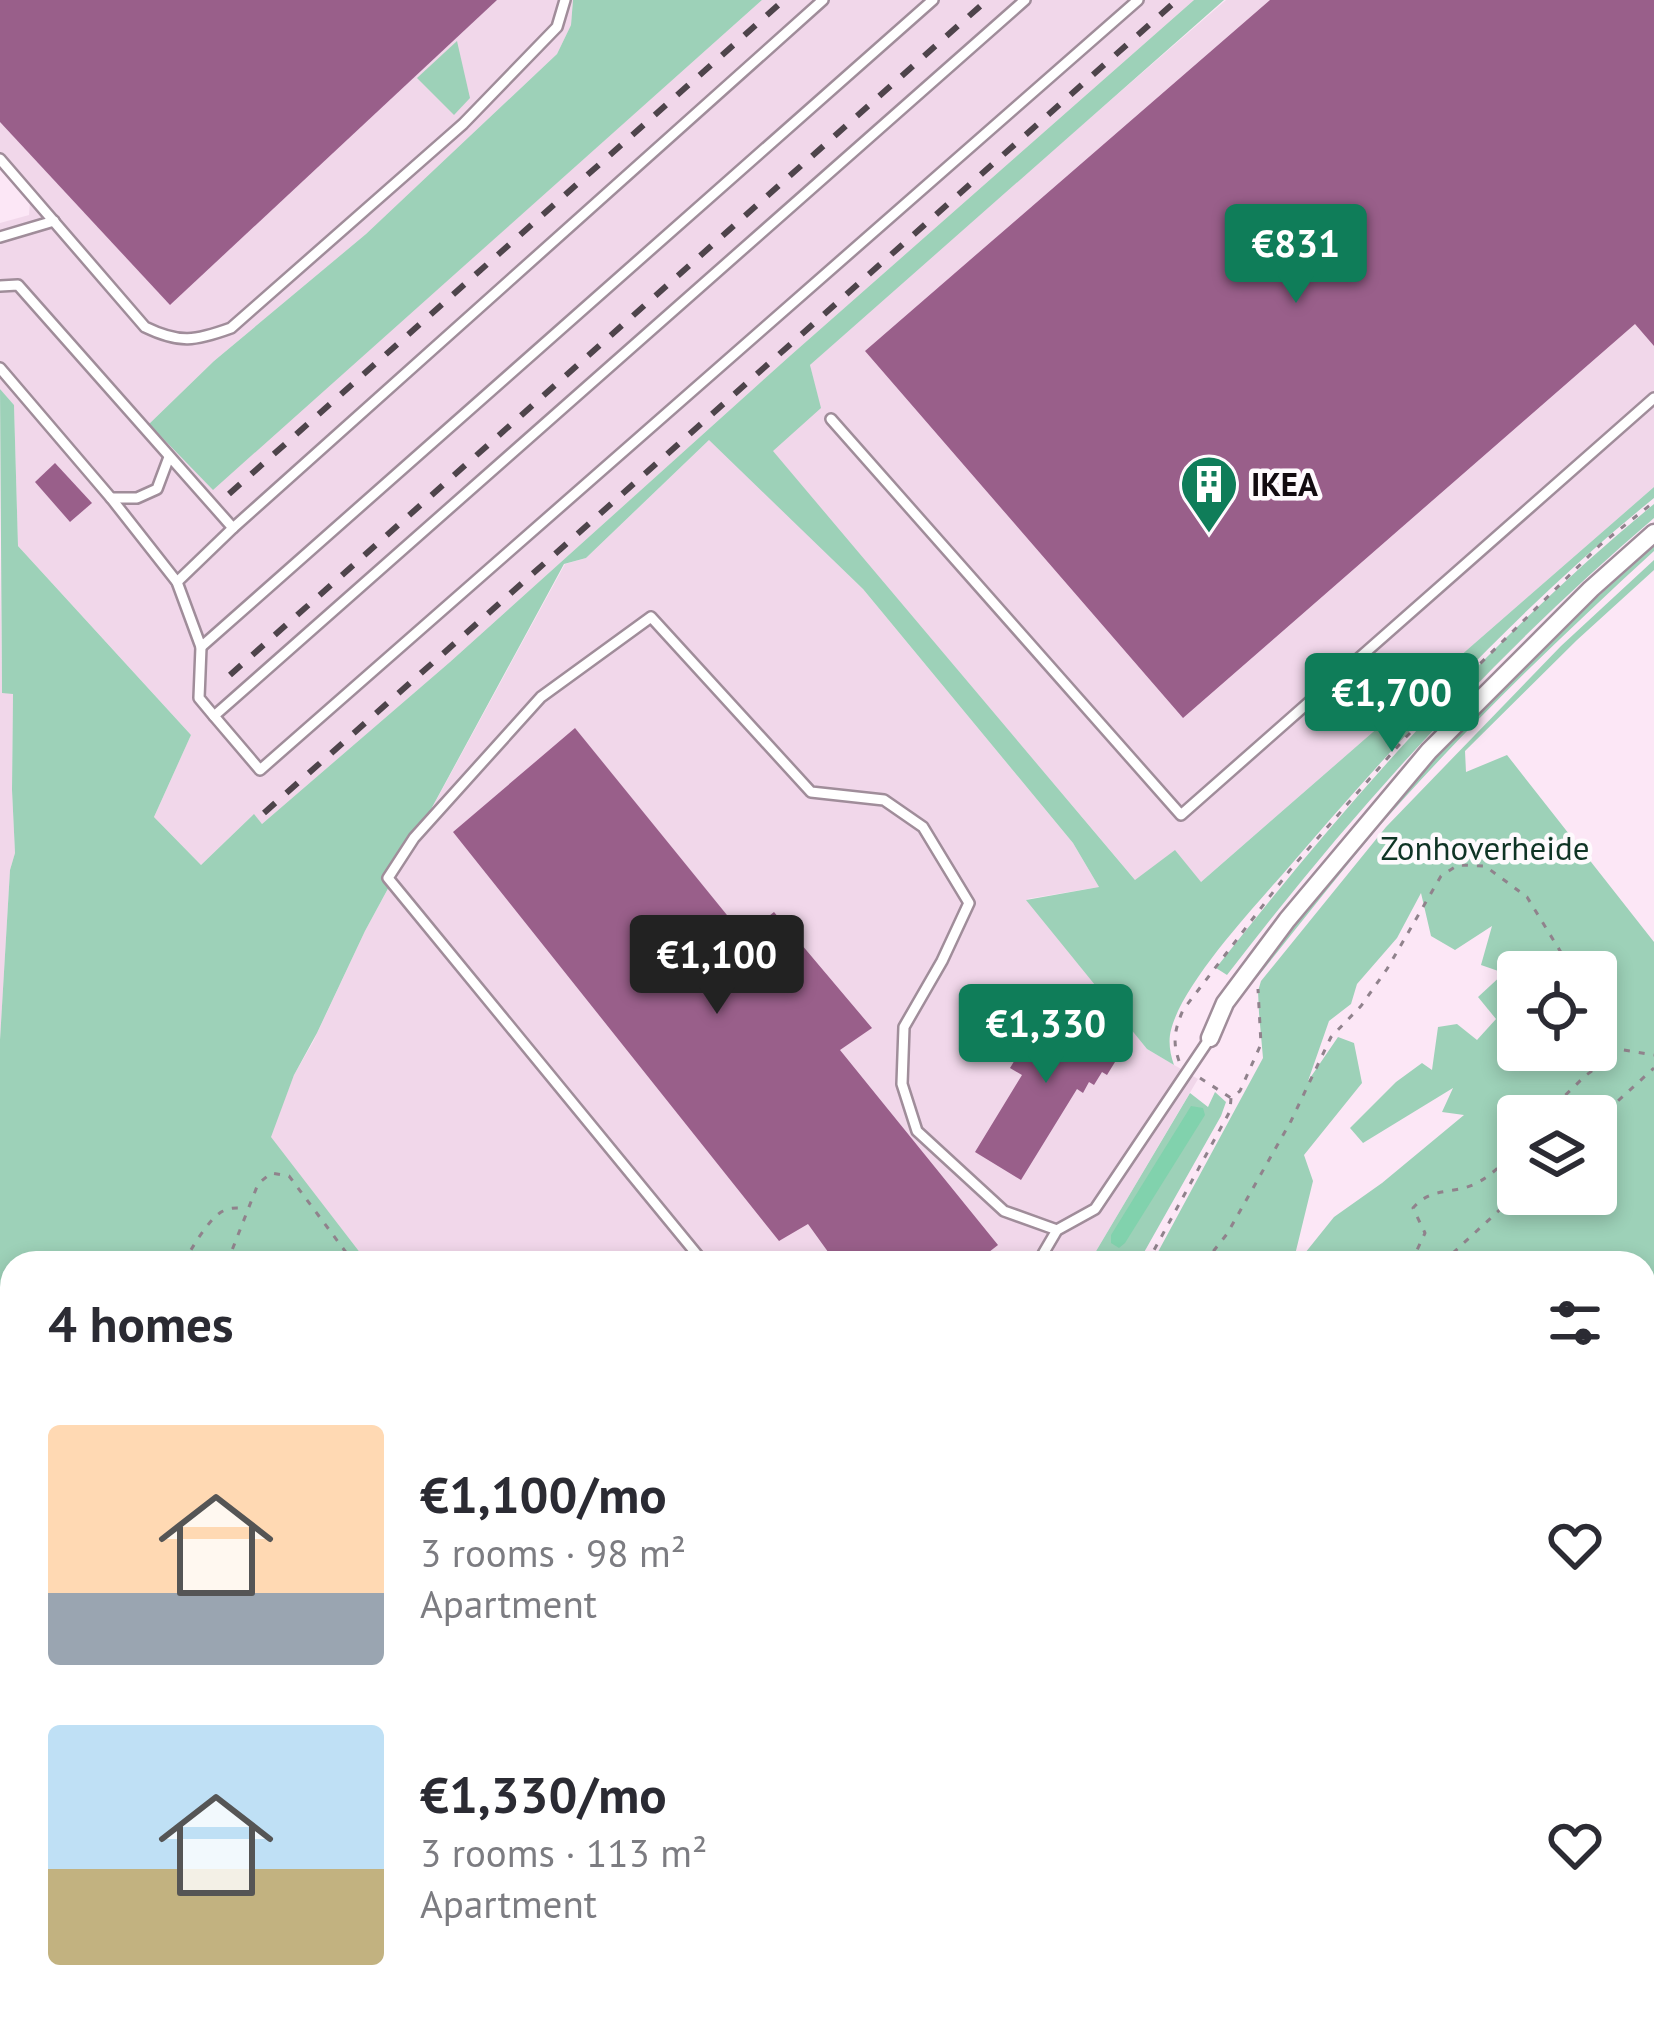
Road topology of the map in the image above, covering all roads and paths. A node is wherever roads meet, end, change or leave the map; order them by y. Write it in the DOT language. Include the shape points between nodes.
graph roads {
  1 [pos="565,0"];
  2 [pos="823,0"];
  3 [pos="934,0"];
  4 [pos="1025,0"];
  5 [pos="1138,0"];
  6 [pos="0,159"];
  7 [pos="54,221"];
  8 [pos="0,237"];
  9 [pos="0,286"];
  10 [pos="0,368"];
  11 [pos="1654,398"];
  12 [pos="831,419"];
  13 [pos="169,457"];
  14 [pos="111,498"];
  15 [pos="233,528"];
  16 [pos="1654,533"];
  17 [pos="177,582"];
  18 [pos="200,647"];
  19 [pos="214,716"];
  20 [pos="1561,951"];
  21 [pos="1257,981"];
  22 [pos="1210,1038"];
  23 [pos="1617,1048"];
  24 [pos="1622,1049"];
  25 [pos="1654,1055"];
  26 [pos="1654,1068"];
  27 [pos="1566,1095"];
  28 [pos="1617,1102"];
  29 [pos="1497,1170"];
  30 [pos="247,1208"];
  31 [pos="1497,1212"];
  32 [pos="1057,1230"];
  33 [pos="190,1251"];
  34 [pos="231,1251"];
  35 [pos="345,1251"];
  36 [pos="694,1251"];
  37 [pos="1045,1251"];
  38 [pos="1154,1251"];
  39 [pos="1214,1251"];
  40 [pos="1417,1251"];
  41 [pos="1455,1251"];
  1 -- 7 [label="lane" via="557,27 463,124 231,328 170,339 145,327"];
  2 -- 15 [label="lane"];
  3 -- 18 [label="lane"];
  4 -- 19 [label="lane"];
  5 -- 19 [label="lane" via="260,770"];
  6 -- 7 [label="lane"];
  7 -- 8 [label="lane"];
  9 -- 13 [label="lane" via="17,285"];
  10 -- 14 [label="lane"];
  11 -- 12 [label="lane" via="1181,815"];
  13 -- 14 [label="lane" via="157,489"];
  13 -- 15 [label="lane"];
  14 -- 17 [label="lane"];
  15 -- 17 [label="lane"];
  16 -- 22 [label="street" via="1430,751 1287,920 1225,1004"];
  17 -- 18 [label="lane"];
  18 -- 19 [label="lane" via="199,698"];
  20 -- 39 [label="path" via="1527,897 1485,866 1459,865 1441,876 1387,969 1331,1037"];
  21 -- 38 [label="path" via="1261,1044"];
  22 -- 32 [label="lane" via="1095,1209"];
  23 -- 24 [label="path"];
  24 -- 25 [label="path"];
  24 -- 27 [label="path"];
  26 -- 28 [label="path"];
  29 -- 40 [label="path" via="1472,1186 1423,1196 1413,1208 1425,1233"];
  30 -- 33 [label="path" via="217,1214"];
  30 -- 34 [label="path"];
  30 -- 35 [label="path" via="271,1173 289,1176"];
  31 -- 41 [label="path"];
  32 -- 36 [label="lane" via="1004,1210 917,1131 902,1084 904,1027 969,903 923,826 884,800 811,792 651,617 542,698 414,838 388,878"];
  32 -- 37 [label="lane"];
}
